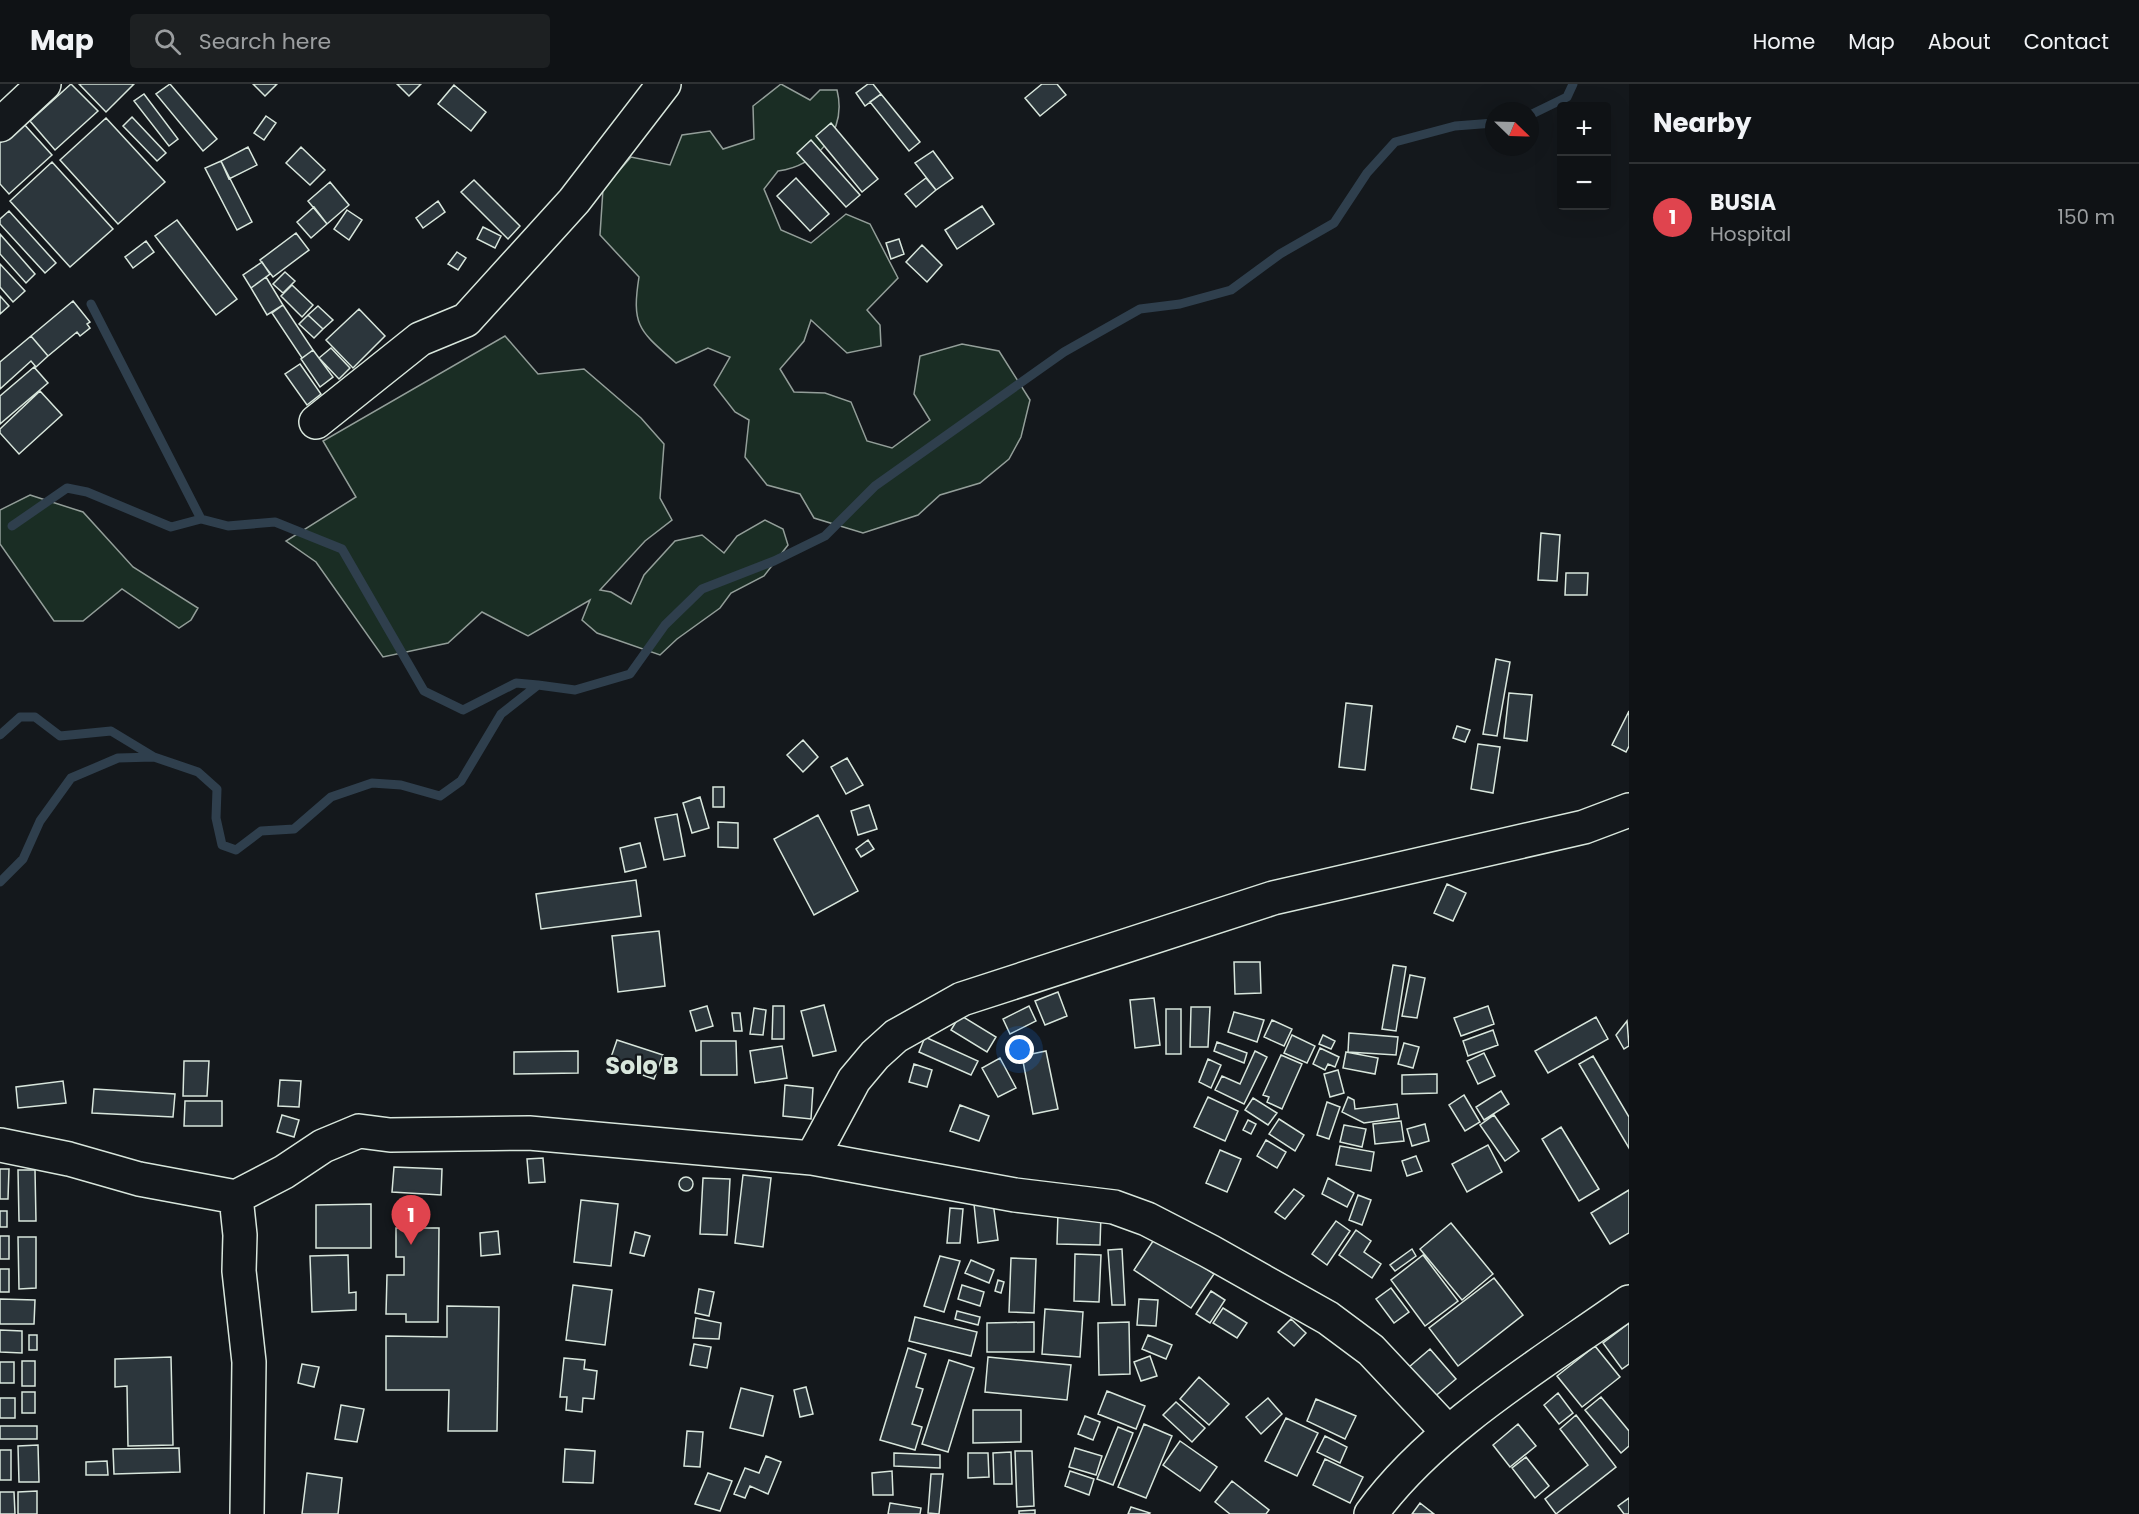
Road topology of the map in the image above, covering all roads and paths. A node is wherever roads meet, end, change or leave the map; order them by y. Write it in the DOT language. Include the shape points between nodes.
graph roads {
  1 [pos="44,84"];
  2 [pos="664,84"];
  3 [pos="0,125"];
  4 [pos="316,422"];
  5 [pos="1629,810"];
  6 [pos="0,1145"];
  7 [pos="812,1158"];
  8 [pos="236,1197"];
  9 [pos="1629,1302"];
  10 [pos="1448,1432"];
  11 [pos="247,1514"];
  12 [pos="1371,1514"];
  1 -- 3 [label="street"];
  2 -- 4 [label="street" via="574,201 466,320 420,339"];
  5 -- 7 [label="street" via="1584,827 1274,898 962,999 896,1036 875,1055 854,1080"];
  6 -- 8 [label="street" via="139,1179"];
  7 -- 8 [label="street" via="529,1133 390,1135 359,1131 323,1146"];
  7 -- 10 [label="street" via="1015,1195 1114,1207 1147,1219 1328,1318 1371,1350"];
  8 -- 11 [label="street" via="249,1362"];
  9 -- 10 [label="street"];
  10 -- 12 [label="street" via="1389,1488"];
}
